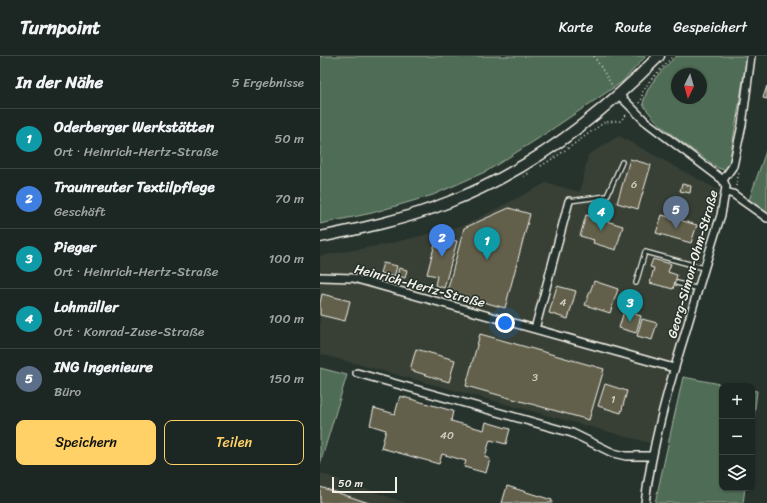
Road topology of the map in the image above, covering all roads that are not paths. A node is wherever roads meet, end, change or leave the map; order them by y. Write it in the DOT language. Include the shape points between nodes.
graph roads {
  1 [pos="659,56"];
  2 [pos="751,56"];
  3 [pos="619,95"];
  4 [pos="622,162"];
  5 [pos="723,180"];
  6 [pos="726,192"];
  7 [pos="569,201"];
  8 [pos="767,218"];
  9 [pos="320,237"];
  10 [pos="704,268"];
  11 [pos="320,277"];
  12 [pos="677,283"];
  13 [pos="636,284"];
  14 [pos="698,289"];
  15 [pos="535,329"];
  16 [pos="674,368"];
  17 [pos="357,373"];
  18 [pos="652,456"];
  19 [pos="644,503"];
  1 -- 3 [label="street"];
  2 -- 5 [label="street, Georg-Simon-Ohm-Straße" via="742,125 733,166"];
  3 -- 5 [label="street" via="645,121"];
  3 -- 9 [label="street" via="547,150 514,171 468,194 424,212 362,229"];
  4 -- 7 [label="lane" via="607,196"];
  5 -- 6 [label="street, Georg-Simon-Ohm-Straße"];
  6 -- 8 [label="street" via="733,194"];
  6 -- 10 [label="street, Georg-Simon-Ohm-Straße"];
  7 -- 15 [label="street"];
  10 -- 13 [label="lane" via="645,252"];
  10 -- 14 [label="street, Georg-Simon-Ohm-Straße"];
  11 -- 15 [label="street, Heinrich-Hertz-Straße" via="353,278"];
  12 -- 14 [label="lane"];
  14 -- 16 [label="street, Georg-Simon-Ohm-Straße"];
  15 -- 16 [label="street, Heinrich-Hertz-Straße"];
  16 -- 18 [label="street, Georg-Simon-Ohm-Straße"];
  17 -- 18 [label="street" via="572,433 613,453"];
  18 -- 19 [label="street, Georg-Simon-Ohm-Straße"];
}
